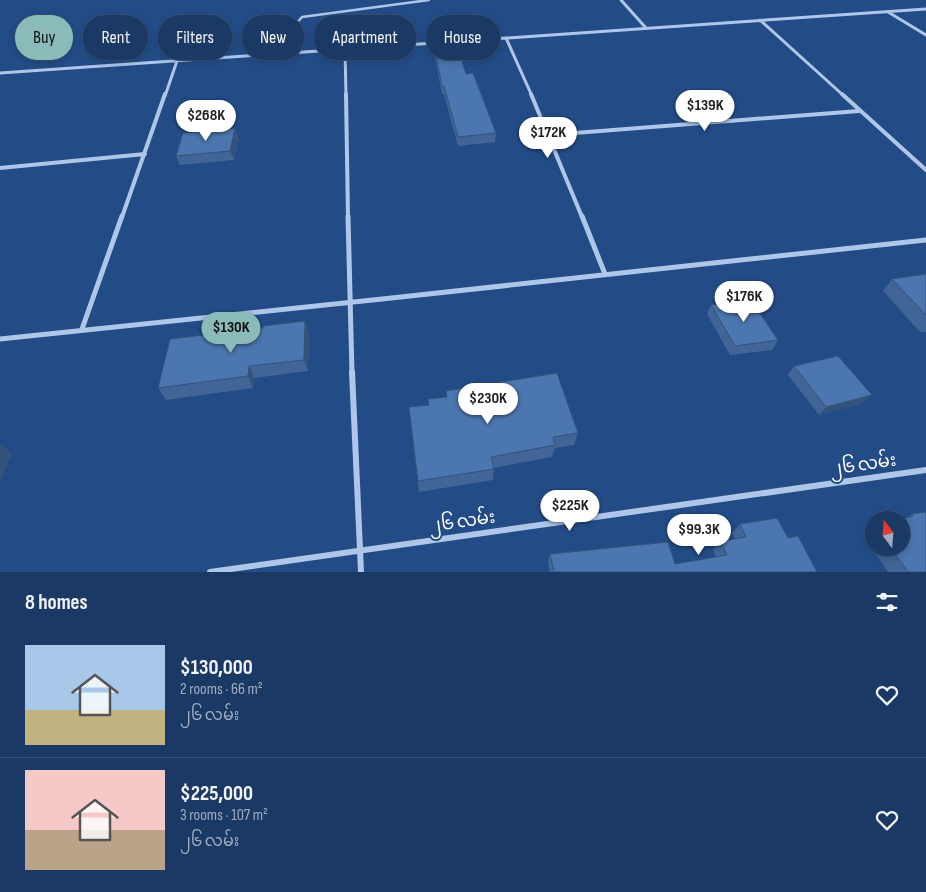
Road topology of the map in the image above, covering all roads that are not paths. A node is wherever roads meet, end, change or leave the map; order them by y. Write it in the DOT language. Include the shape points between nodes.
graph roads {
  1 [pos="429,0"];
  2 [pos="621,0"];
  3 [pos="926,9"];
  4 [pos="888,12"];
  5 [pos="304,18"];
  6 [pos="760,20"];
  7 [pos="646,28"];
  8 [pos="926,35"];
  9 [pos="506,38"];
  10 [pos="416,44"];
  11 [pos="242,56"];
  12 [pos="345,60"];
  13 [pos="177,61"];
  14 [pos="0,73"];
  15 [pos="859,111"];
  16 [pos="549,135"];
  17 [pos="144,154"];
  18 [pos="0,168"];
  19 [pos="926,170"];
  20 [pos="926,240"];
  21 [pos="604,274"];
  22 [pos="349,304"];
  23 [pos="82,329"];
  24 [pos="0,339"];
  25 [pos="926,470"];
  26 [pos="361,551"];
  27 [pos="210,572"];
  28 [pos="361,572"];
  1 -- 5 [label="lane"];
  2 -- 7 [label="street"];
  3 -- 4 [label="street"];
  4 -- 6 [label="street"];
  4 -- 8 [label="street"];
  6 -- 7 [label="street"];
  6 -- 15 [label="street"];
  7 -- 9 [label="street"];
  9 -- 10 [label="street"];
  9 -- 16 [label="street"];
  11 -- 13 [label="street"];
  12 -- 22 [label="street"];
  13 -- 14 [label="street"];
  13 -- 17 [label="street"];
  15 -- 16 [label="street"];
  15 -- 19 [label="street"];
  16 -- 21 [label="street"];
  17 -- 18 [label="street"];
  17 -- 23 [label="street"];
  20 -- 21 [label="street"];
  21 -- 22 [label="street"];
  22 -- 23 [label="street"];
  22 -- 26 [label="street"];
  23 -- 24 [label="street"];
  25 -- 26 [label="street, ၂၆ လမ်း"];
  26 -- 27 [label="street, ၂၆ လမ်း"];
  26 -- 28 [label="street"];
}
